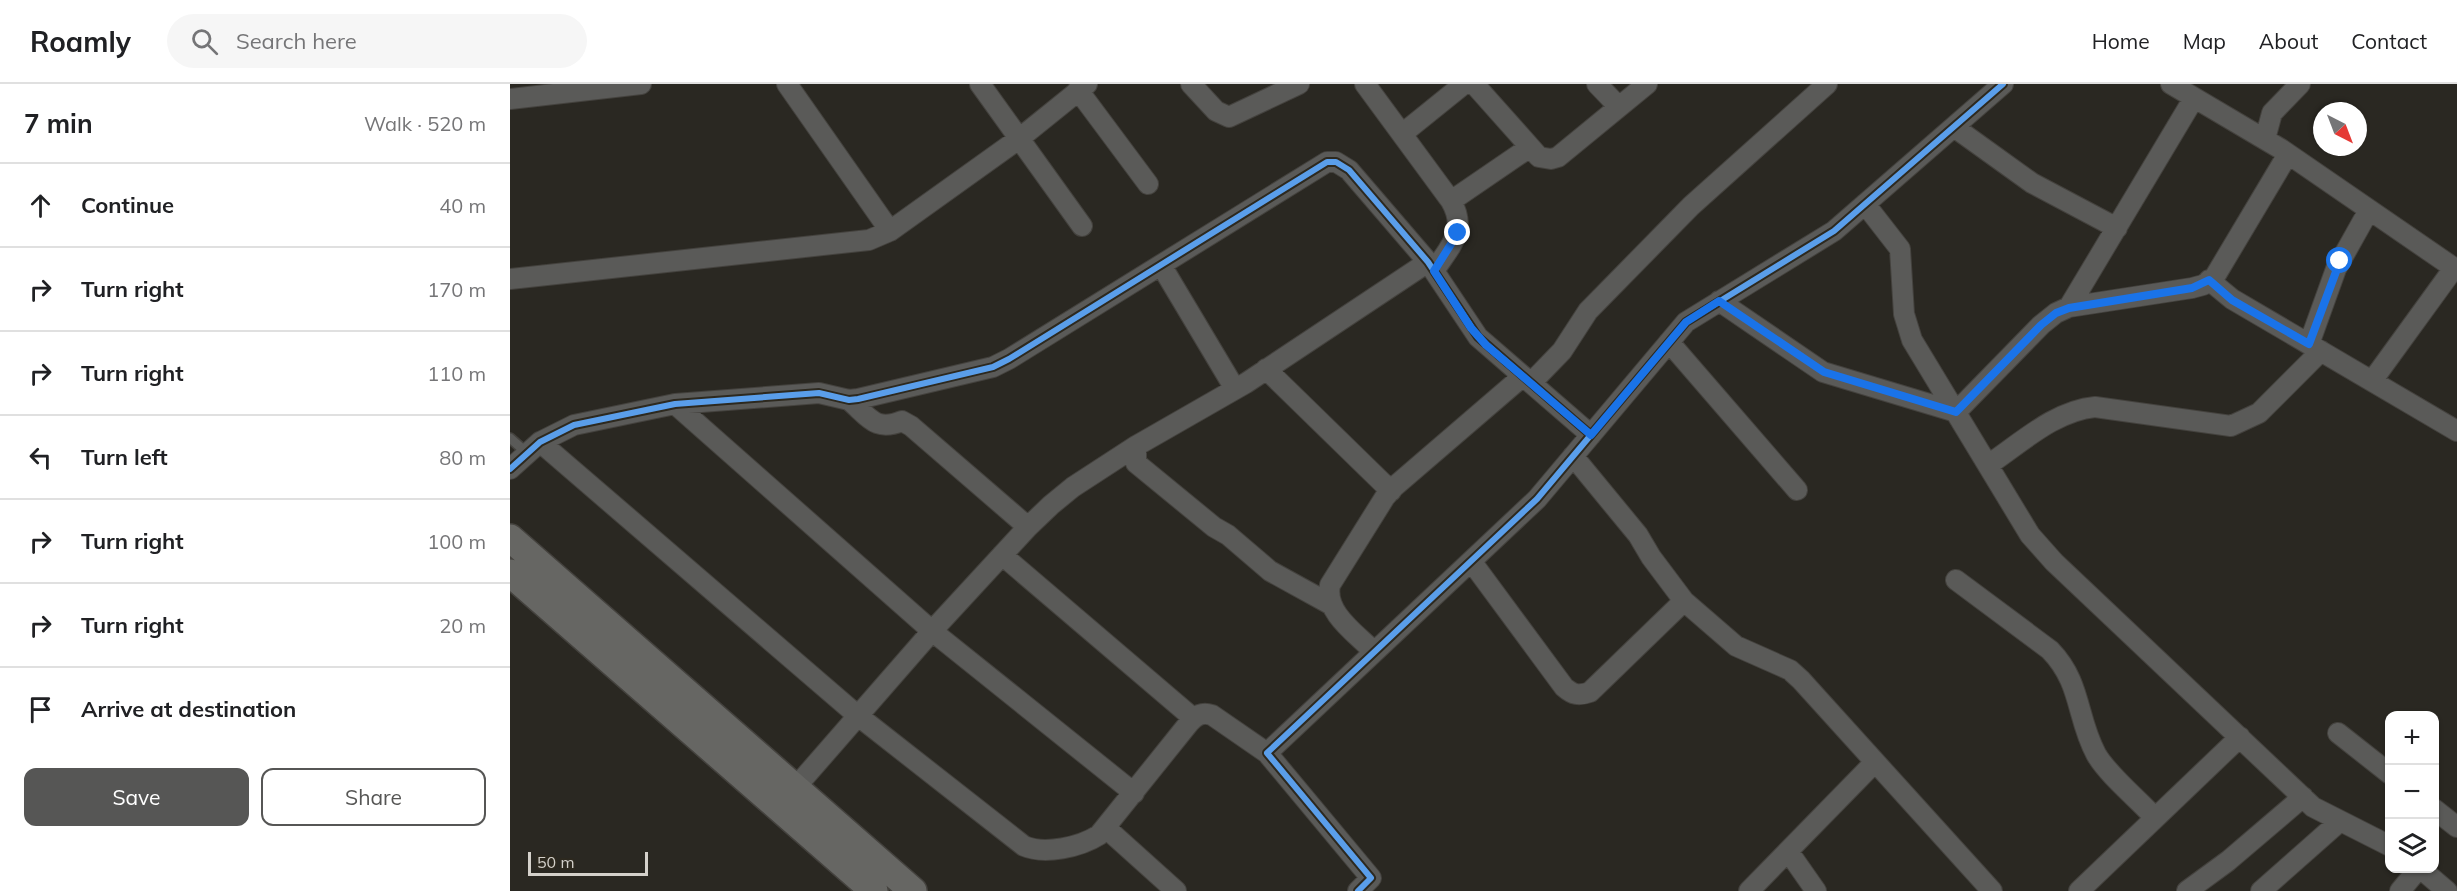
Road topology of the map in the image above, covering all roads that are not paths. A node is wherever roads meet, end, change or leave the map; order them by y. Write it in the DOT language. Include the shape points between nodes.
graph roads {
  1 [pos="641,84"];
  2 [pos="787,84"];
  3 [pos="980,84"];
  4 [pos="1191,84"];
  5 [pos="1299,84"];
  6 [pos="1365,84"];
  7 [pos="1464,84"];
  8 [pos="1474,84"];
  9 [pos="1597,84"];
  10 [pos="1647,84"];
  11 [pos="1827,84"];
  12 [pos="2003,84"];
  13 [pos="2171,84"];
  14 [pos="2300,84"];
  15 [pos="1083,87"];
  16 [pos="2194,98"];
  17 [pos="510,99"];
  18 [pos="1619,107"];
  19 [pos="1954,127"];
  20 [pos="1402,134"];
  21 [pos="1020,138"];
  22 [pos="2265,139"];
  23 [pos="1530,147"];
  24 [pos="2288,154"];
  25 [pos="1148,184"];
  26 [pos="1451,201"];
  27 [pos="1865,204"];
  28 [pos="2369,210"];
  29 [pos="1082,226"];
  30 [pos="2117,228"];
  31 [pos="890,231"];
  32 [pos="1161,265"];
  33 [pos="1431,266"];
  34 [pos="2455,269"];
  35 [pos="510,279"];
  36 [pos="2209,280"];
  37 [pos="1719,301"];
  38 [pos="2069,308"];
  39 [pos="1669,342"];
  40 [pos="2315,348"];
  41 [pos="1266,369"];
  42 [pos="1527,380"];
  43 [pos="2372,381"];
  44 [pos="1235,389"];
  45 [pos="849,400"];
  46 [pos="675,404"];
  47 [pos="1956,412"];
  48 [pos="2457,431"];
  49 [pos="1591,435"];
  50 [pos="510,438"];
  51 [pos="1136,446"];
  52 [pos="533,447"];
  53 [pos="1573,456"];
  54 [pos="1988,465"];
  55 [pos="510,469"];
  56 [pos="1391,490"];
  57 [pos="1797,490"];
  58 [pos="1028,527"];
  59 [pos="510,538"];
  60 [pos="1002,555"];
  61 [pos="1471,561"];
  62 [pos="510,573"];
  63 [pos="1956,580"];
  64 [pos="1684,601"];
  65 [pos="1330,604"];
  66 [pos="932,631"];
  67 [pos="1374,652"];
  68 [pos="857,714"];
  69 [pos="1193,718"];
  70 [pos="2338,733"];
  71 [pos="2240,737"];
  72 [pos="1267,753"];
  73 [pos="1875,762"];
  74 [pos="2385,770"];
  75 [pos="1134,793"];
  76 [pos="2303,797"];
  77 [pos="799,803"];
  78 [pos="2439,814"];
  79 [pos="2155,818"];
  80 [pos="2339,822"];
  81 [pos="2457,827"];
  82 [pos="1106,828"];
  83 [pos="2385,844"];
  84 [pos="1788,851"];
  85 [pos="2416,873"];
  86 [pos="2426,873"];
  87 [pos="1371,887"];
  88 [pos="874,891"];
  89 [pos="913,891"];
  90 [pos="1176,891"];
  91 [pos="1749,891"];
  92 [pos="1816,891"];
  93 [pos="1992,891"];
  94 [pos="2079,891"];
  95 [pos="2187,891"];
  96 [pos="2261,891"];
  97 [pos="2400,891"];
  98 [pos="2447,891"];
  1 -- 17 [label="street"];
  2 -- 31 [label="street"];
  3 -- 21 [label="street"];
  4 -- 5 [label="street" via="1216,111 1229,117"];
  6 -- 20 [label="street"];
  7 -- 20 [label="street"];
  8 -- 23 [label="street"];
  9 -- 18 [label="street"];
  10 -- 18 [label="street"];
  11 -- 42 [label="street" via="1691,206 1588,311 1562,351"];
  12 -- 19 [label="street"];
  13 -- 16 [label="street"];
  14 -- 22 [label="street" via="2272,113"];
  15 -- 21 [label="street"];
  15 -- 25 [label="street"];
  16 -- 22 [label="street"];
  16 -- 30 [label="street"];
  18 -- 23 [label="street" via="1558,157 1539,157"];
  19 -- 27 [label="street"];
  19 -- 30 [label="street" via="2027,180"];
  20 -- 26 [label="street"];
  21 -- 29 [label="street"];
  21 -- 31 [label="street"];
  22 -- 24 [label="street"];
  23 -- 26 [label="street"];
  24 -- 28 [label="street"];
  24 -- 36 [label="street" via="2220,269"];
  26 -- 33 [label="street" via="1458,215 1458,233"];
  27 -- 37 [label="street" via="1834,231"];
  27 -- 47 [label="street" via="1900,249 1907,328"];
  28 -- 34 [label="street"];
  28 -- 40 [label="street" via="2336,269"];
  30 -- 38 [label="street"];
  31 -- 35 [label="street" via="870,240"];
  32 -- 33 [label="street" via="1327,162 1336,162 1349,170"];
  32 -- 44 [label="street"];
  32 -- 45 [label="street" via="993,367"];
  33 -- 41 [label="street"];
  33 -- 42 [label="street" via="1478,337"];
  34 -- 43 [label="street"];
  36 -- 38 [label="street" via="2192,288"];
  36 -- 40 [label="street" via="2232,300"];
  37 -- 39 [label="street" via="1686,322"];
  37 -- 47 [label="street" via="1824,372"];
  38 -- 47 [label="street" via="2041,325"];
  39 -- 49 [label="street"];
  39 -- 57 [label="street"];
  40 -- 43 [label="street"];
  40 -- 54 [label="street" via="2259,413 2231,426 2095,407 2078,409 2062,415"];
  41 -- 44 [label="street"];
  41 -- 56 [label="street"];
  42 -- 49 [label="street"];
  42 -- 56 [label="street"];
  43 -- 48 [label="street"];
  44 -- 51 [label="street"];
  45 -- 46 [label="street" via="819,393"];
  45 -- 58 [label="street" via="878,425 902,421 911,426"];
  46 -- 52 [label="street" via="574,425"];
  46 -- 66 [label="street"];
  47 -- 54 [label="street"];
  49 -- 53 [label="street"];
  50 -- 52 [label="lane"];
  51 -- 58 [label="street" via="1073,487"];
  51 -- 65 [label="street" via="1136,463 1214,527 1269,571"];
  52 -- 55 [label="street"];
  52 -- 68 [label="street"];
  53 -- 61 [label="street" via="1537,499"];
  53 -- 64 [label="street" via="1638,535"];
  54 -- 71 [label="street" via="2041,548"];
  56 -- 65 [label="street" via="1330,585"];
  58 -- 60 [label="street"];
  59 -- 77 [label="main road"];
  60 -- 66 [label="street"];
  60 -- 69 [label="street"];
  61 -- 64 [label="street" via="1572,694 1590,692"];
  61 -- 67 [label="street"];
  62 -- 77 [label="main road"];
  63 -- 79 [label="street" via="2059,659 2072,679 2097,754"];
  64 -- 73 [label="street" via="1736,646 1790,670"];
  65 -- 67 [label="street"];
  66 -- 68 [label="street"];
  66 -- 75 [label="street"];
  67 -- 72 [label="street"];
  68 -- 77 [label="street"];
  68 -- 82 [label="street" via="1024,846 1033,850 1054,849 1090,841"];
  69 -- 72 [label="street" via="1204,713 1212,715"];
  69 -- 75 [label="street"];
  70 -- 74 [label="street"];
  71 -- 76 [label="street"];
  71 -- 79 [label="street"];
  72 -- 87 [label="street"];
  73 -- 84 [label="street"];
  73 -- 93 [label="street"];
  75 -- 82 [label="street"];
  76 -- 80 [label="street"];
  76 -- 95 [label="street"];
  77 -- 88 [label="main road"];
  77 -- 89 [label="main road"];
  78 -- 81 [label="street"];
  79 -- 94 [label="street"];
  80 -- 83 [label="street"];
  80 -- 96 [label="street"];
  82 -- 90 [label="street"];
  84 -- 91 [label="street"];
  84 -- 92 [label="street"];
  85 -- 97 [label="street"];
  86 -- 98 [label="street"];
}
